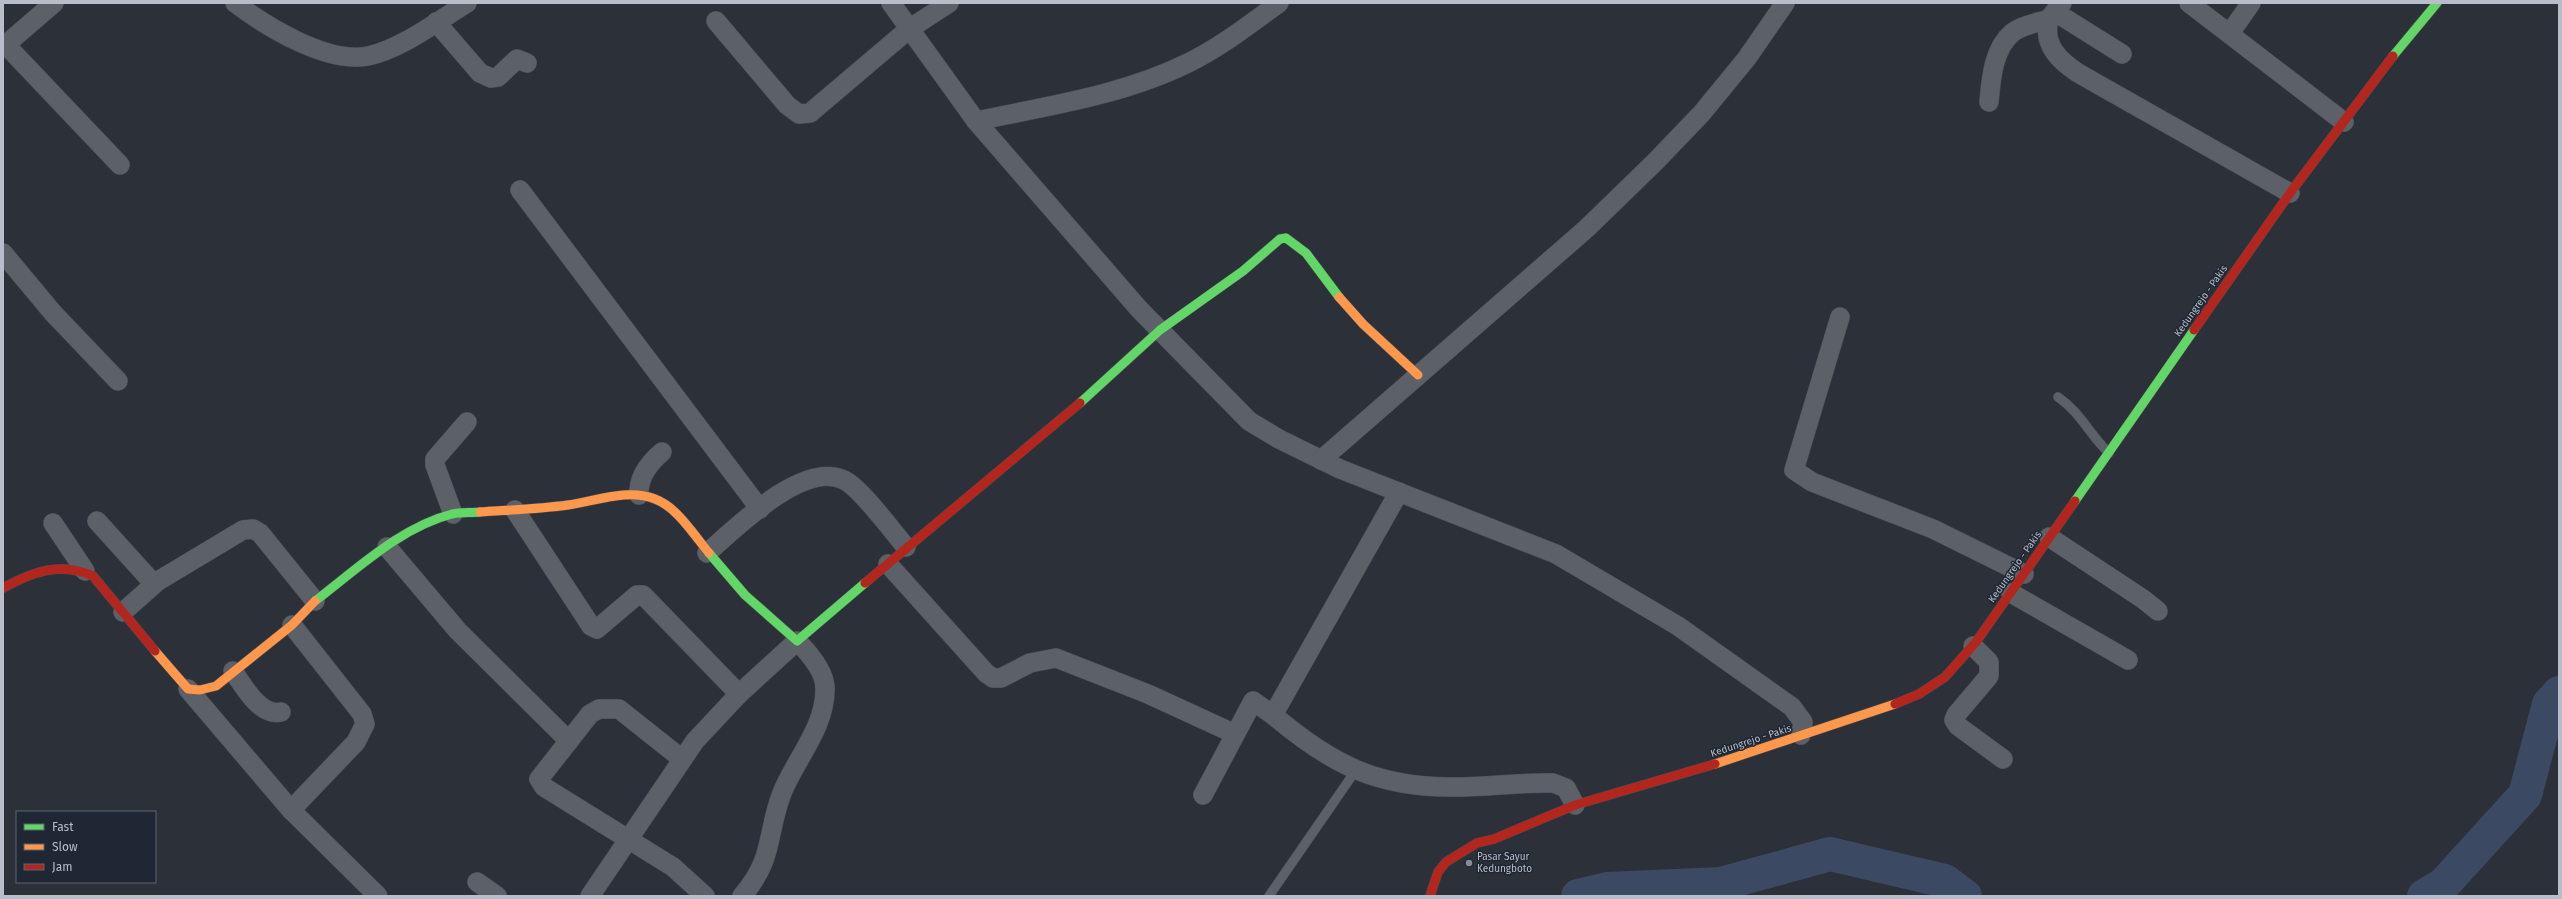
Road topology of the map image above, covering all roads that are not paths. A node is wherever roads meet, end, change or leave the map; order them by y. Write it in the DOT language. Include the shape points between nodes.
graph roads {
  1 [pos="54,3"];
  2 [pos="236,3"];
  3 [pos="467,3"];
  4 [pos="891,3"];
  5 [pos="949,3"];
  6 [pos="1279,3"];
  7 [pos="1785,3"];
  8 [pos="2189,3"];
  9 [pos="2251,3"];
  10 [pos="2437,3"];
  11 [pos="2056,11"];
  12 [pos="716,21"];
  13 [pos="436,22"];
  14 [pos="909,29"];
  15 [pos="2230,33"];
  16 [pos="5,46"];
  17 [pos="2122,54"];
  18 [pos="527,63"];
  19 [pos="1989,102"];
  20 [pos="976,121"];
  21 [pos="2344,122"];
  22 [pos="120,165"];
  23 [pos="520,190"];
  24 [pos="2290,193"];
  25 [pos="3,253"];
  26 [pos="1840,317"];
  27 [pos="1160,330"];
  28 [pos="1418,375"];
  29 [pos="118,381"];
  30 [pos="2058,397"];
  31 [pos="467,422"];
  32 [pos="662,452"];
  33 [pos="2109,453"];
  34 [pos="1330,464"];
  35 [pos="1399,492"];
  36 [pos="639,495"];
  37 [pos="760,509"];
  38 [pos="515,510"];
  39 [pos="453,514"];
  40 [pos="97,521"];
  41 [pos="53,523"];
  42 [pos="2049,537"];
  43 [pos="387,547"];
  44 [pos="906,547"];
  45 [pos="707,553"];
  46 [pos="888,564"];
  47 [pos="85,571"];
  48 [pos="2024,574"];
  49 [pos="154,584"];
  50 [pos="3,588"];
  51 [pos="2011,593"];
  52 [pos="315,601"];
  53 [pos="2158,611"];
  54 [pos="123,612"];
  55 [pos="292,625"];
  56 [pos="797,641"];
  57 [pos="1973,646"];
  58 [pos="2128,660"];
  59 [pos="233,671"];
  60 [pos="188,688"];
  61 [pos="739,694"];
  62 [pos="281,712"];
  63 [pos="1273,715"];
  64 [pos="1235,734"];
  65 [pos="1802,736"];
  66 [pos="569,741"];
  67 [pos="2003,759"];
  68 [pos="682,760"];
  69 [pos="1356,770"];
  70 [pos="1203,795"];
  71 [pos="1575,805"];
  72 [pos="291,810"];
  73 [pos="629,839"];
  74 [pos="477,882"];
  75 [pos="378,896"];
  76 [pos="497,896"];
  77 [pos="590,896"];
  78 [pos="705,896"];
  79 [pos="742,896"];
  80 [pos="1269,896"];
  81 [pos="1430,896"];
  1 -- 16 [label="street"];
  2 -- 13 [label="street" via="299,41 327,53 350,57 369,56 388,49"];
  3 -- 13 [label="street"];
  4 -- 14 [label="street"];
  5 -- 14 [label="street"];
  6 -- 20 [label="street" via="1226,42 1158,77 1100,94"];
  7 -- 28 [label="street" via="1747,58 1702,113 1655,162 1586,229"];
  8 -- 15 [label="street"];
  9 -- 15 [label="street"];
  10 -- 21 [label="street, Kedungrejo - Pakis"];
  11 -- 17 [label="street"];
  11 -- 19 [label="street" via="2023,27 2006,39 1995,64"];
  11 -- 24 [label="street" via="2050,42 2054,54 2063,62"];
  12 -- 14 [label="street" via="787,105 799,114 810,113"];
  13 -- 18 [label="street" via="486,77 498,77 517,59"];
  14 -- 20 [label="street"];
  15 -- 21 [label="street"];
  16 -- 22 [label="street"];
  20 -- 27 [label="street"];
  21 -- 24 [label="street, Kedungrejo - Pakis"];
  23 -- 37 [label="street"];
  24 -- 33 [label="street, Kedungrejo - Pakis"];
  25 -- 29 [label="street" via="50,310"];
  26 -- 48 [label="street" via="1794,470 1812,482 1933,528"];
  27 -- 28 [label="street" via="1286,238 1298,246 1324,275 1356,317 1403,358"];
  27 -- 34 [label="street" via="1249,421"];
  27 -- 44 [label="street" via="1082,402"];
  28 -- 34 [label="street"];
  30 -- 33 [label="lane" via="2082,417 2094,439"];
  31 -- 39 [label="street" via="435,459"];
  32 -- 36 [label="street" via="645,470"];
  33 -- 42 [label="street, Kedungrejo - Pakis"];
  34 -- 35 [label="street"];
  35 -- 63 [label="street"];
  35 -- 65 [label="street" via="1556,554 1645,606 1678,626 1792,707 1803,722"];
  36 -- 38 [label="street"];
  36 -- 45 [label="street" via="665,503"];
  37 -- 44 [label="street" via="810,478 830,475 845,480 856,490"];
  37 -- 45 [label="street"];
  38 -- 39 [label="street"];
  38 -- 61 [label="street" via="591,626 597,629 637,595 643,595"];
  39 -- 43 [label="street" via="417,528"];
  40 -- 49 [label="street"];
  41 -- 47 [label="street"];
  42 -- 48 [label="street, Kedungrejo - Pakis"];
  42 -- 53 [label="street"];
  43 -- 52 [label="street"];
  43 -- 66 [label="street" via="458,631"];
  44 -- 46 [label="street"];
  45 -- 56 [label="street" via="750,600"];
  46 -- 56 [label="street"];
  46 -- 64 [label="street" via="993,678 1001,678 1030,663 1056,658 1148,694"];
  47 -- 50 [label="street" via="54,567"];
  47 -- 54 [label="street" via="93,576"];
  48 -- 51 [label="street, Kedungrejo - Pakis"];
  49 -- 52 [label="street" via="243,530 252,529 260,533"];
  49 -- 54 [label="street"];
  51 -- 57 [label="street, Kedungrejo - Pakis"];
  51 -- 58 [label="street"];
  52 -- 55 [label="street"];
  54 -- 60 [label="street"];
  55 -- 59 [label="street"];
  55 -- 72 [label="street" via="362,714 365,724 356,742"];
  56 -- 61 [label="street"];
  56 -- 79 [label="street" via="818,667 826,690 819,719 782,794 762,869"];
  57 -- 65 [label="street, Kedungrejo - Pakis" via="1945,677 1919,694 1862,717"];
  57 -- 67 [label="street" via="1989,662 1989,676 1954,720 1958,726"];
  59 -- 60 [label="street" via="216,686 200,690"];
  59 -- 62 [label="street" via="256,702 271,712"];
  60 -- 72 [label="street"];
  61 -- 68 [label="street" via="700,736"];
  63 -- 64 [label="street" via="1253,701"];
  63 -- 69 [label="street" via="1302,740"];
  64 -- 70 [label="street"];
  65 -- 71 [label="street, Kedungrejo - Pakis"];
  66 -- 68 [label="street" via="590,714 599,709 619,709"];
  66 -- 73 [label="street" via="539,779 544,787"];
  68 -- 73 [label="street"];
  69 -- 71 [label="street" via="1390,783 1418,786 1552,783 1566,788"];
  69 -- 80 [label="lane"];
  71 -- 81 [label="street, Kedungrejo - Pakis" via="1460,852 1446,862 1438,872"];
  72 -- 75 [label="street"];
  73 -- 77 [label="street"];
  73 -- 78 [label="street" via="673,867"];
  74 -- 76 [label="street"];
}
